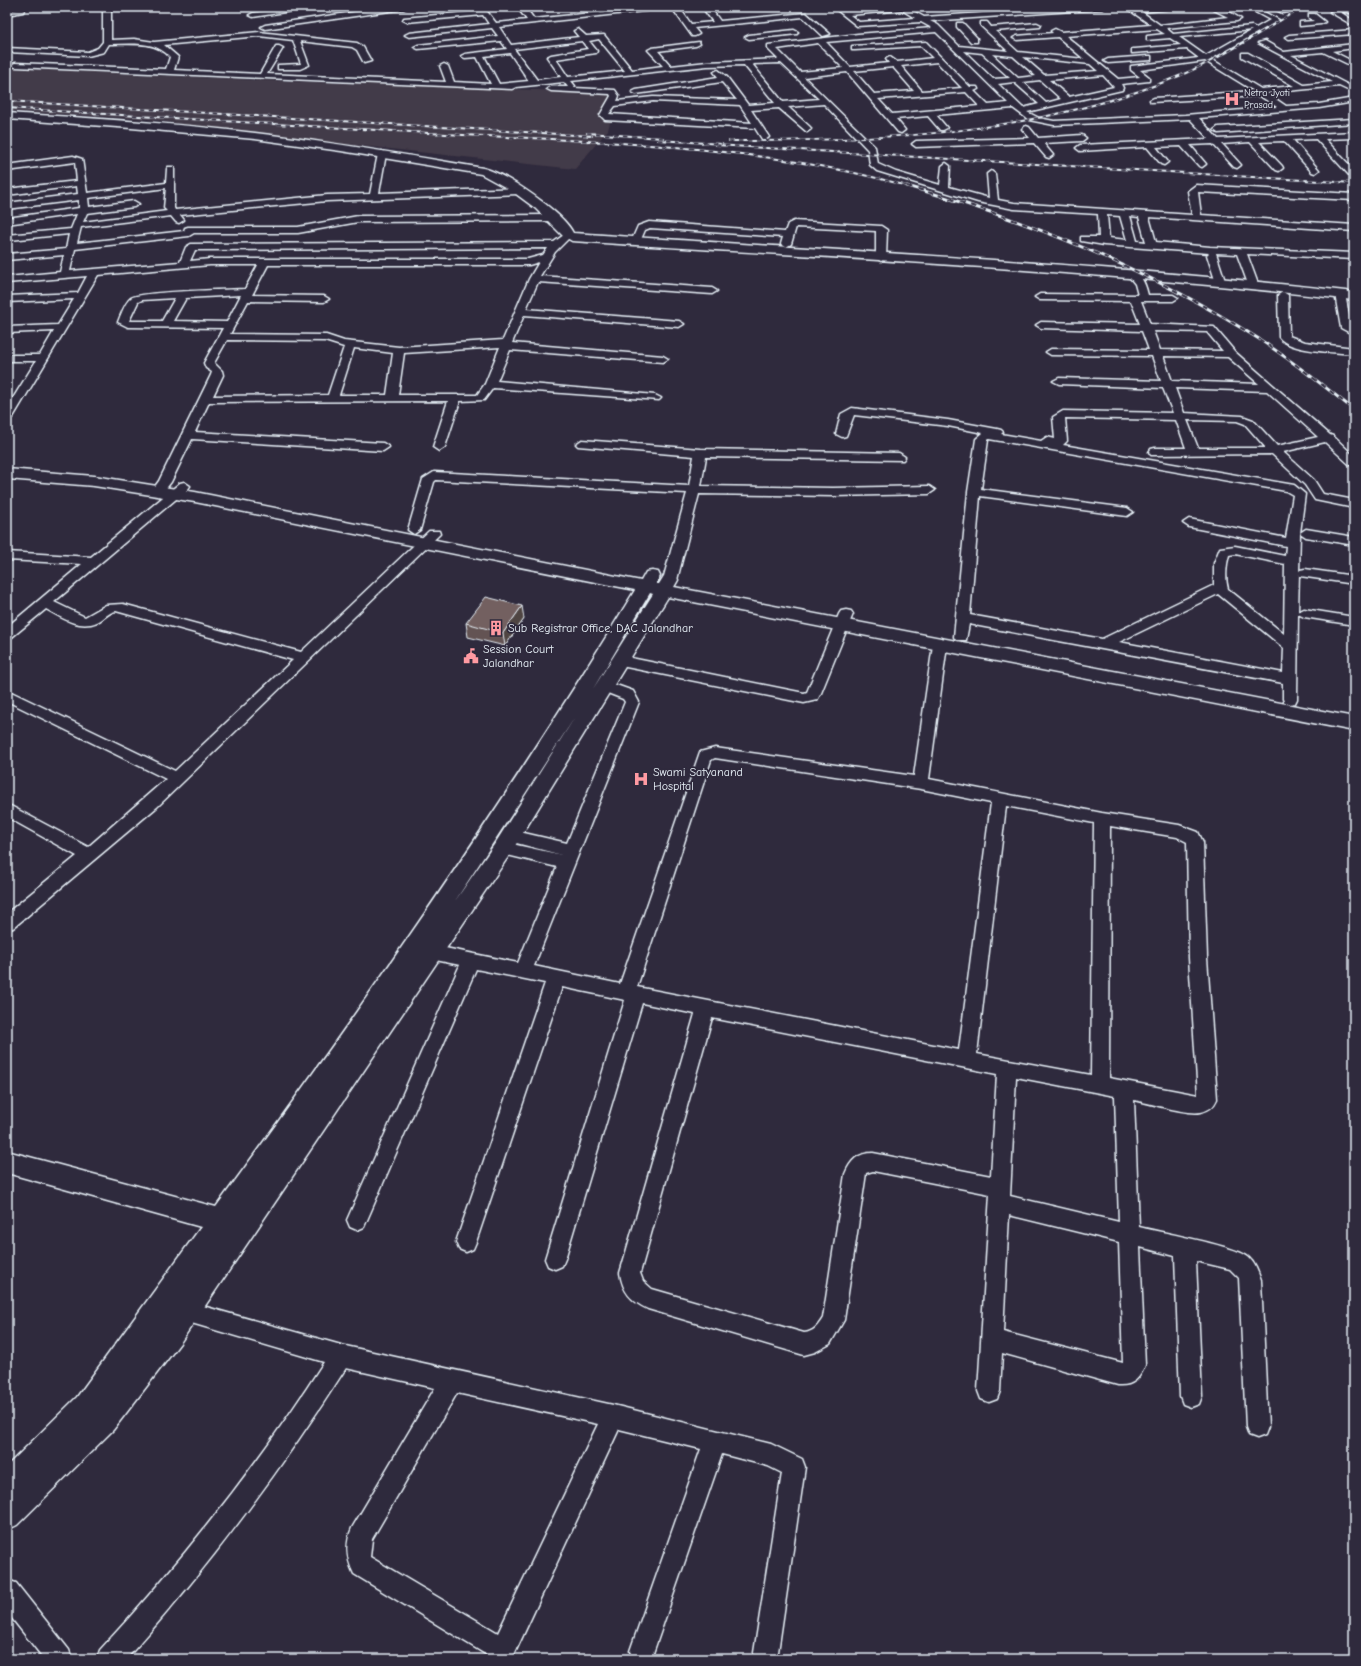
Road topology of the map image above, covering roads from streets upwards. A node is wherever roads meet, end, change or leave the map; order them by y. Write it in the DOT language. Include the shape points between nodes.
graph roads {
  1 [pos="22,7"];
  2 [pos="107,7"];
  3 [pos="304,7"];
  4 [pos="404,7"];
  5 [pos="521,7"];
  6 [pos="578,7"];
  7 [pos="669,7"];
  8 [pos="676,7"];
  9 [pos="706,7"];
  10 [pos="836,7"];
  11 [pos="907,7"];
  12 [pos="1102,7"];
  13 [pos="1172,7"];
  14 [pos="1212,7"];
  15 [pos="1250,7"];
  16 [pos="1275,7"];
  17 [pos="289,8"];
  18 [pos="883,8"];
  19 [pos="1055,8"];
  20 [pos="1083,8"];
  21 [pos="376,9"];
  22 [pos="1132,9"];
  23 [pos="485,10"];
  24 [pos="1021,10"];
  25 [pos="1351,10"];
  26 [pos="1284,12"];
  27 [pos="7,13"];
  28 [pos="843,13"];
  29 [pos="1227,13"];
  30 [pos="252,15"];
  31 [pos="975,15"];
  32 [pos="586,16"];
  33 [pos="779,17"];
  34 [pos="266,18"];
  35 [pos="1235,18"];
  36 [pos="1344,18"];
  37 [pos="1130,19"];
  38 [pos="1147,19"];
  39 [pos="407,20"];
  40 [pos="922,20"];
  41 [pos="532,22"];
  42 [pos="718,23"];
  43 [pos="295,24"];
  44 [pos="1354,24"];
  45 [pos="573,25"];
  46 [pos="960,25"];
  47 [pos="494,26"];
  48 [pos="690,26"];
  49 [pos="270,27"];
  50 [pos="1159,27"];
  51 [pos="593,28"];
  52 [pos="1252,28"];
  53 [pos="989,29"];
  54 [pos="938,30"];
  55 [pos="1241,30"];
  56 [pos="743,31"];
  57 [pos="1354,32"];
  58 [pos="1210,33"];
  59 [pos="244,34"];
  60 [pos="826,34"];
  61 [pos="1322,34"];
  62 [pos="409,35"];
  63 [pos="1060,35"];
  64 [pos="601,36"];
  65 [pos="945,36"];
  66 [pos="749,37"];
  67 [pos="1173,37"];
  68 [pos="1289,37"];
  69 [pos="504,38"];
  70 [pos="1017,38"];
  71 [pos="544,39"];
  72 [pos="582,39"];
  73 [pos="1141,39"];
  74 [pos="296,41"];
  75 [pos="820,41"];
  76 [pos="981,41"];
  77 [pos="108,42"];
  78 [pos="1262,42"];
  79 [pos="342,43"];
  80 [pos="1003,43"];
  81 [pos="1086,43"];
  82 [pos="153,44"];
  83 [pos="696,44"];
  84 [pos="1070,44"];
  85 [pos="1056,45"];
  86 [pos="1285,45"];
  87 [pos="759,46"];
  88 [pos="877,46"];
  89 [pos="1230,46"];
  90 [pos="1354,46"];
  91 [pos="418,47"];
  92 [pos="1189,47"];
  93 [pos="279,48"];
  94 [pos="855,48"];
  95 [pos="956,48"];
  96 [pos="511,49"];
  97 [pos="928,49"];
  98 [pos="7,50"];
  99 [pos="307,50"];
  100 [pos="1325,50"];
  101 [pos="984,51"];
  102 [pos="883,52"];
  103 [pos="1299,52"];
  104 [pos="792,53"];
  105 [pos="1284,54"];
  106 [pos="480,55"];
  107 [pos="777,55"];
  108 [pos="1015,55"];
  109 [pos="1245,55"];
  110 [pos="465,56"];
  111 [pos="556,56"];
  112 [pos="1203,57"];
  113 [pos="938,60"];
  114 [pos="367,61"];
  115 [pos="785,62"];
  116 [pos="747,63"];
  117 [pos="1092,63"];
  118 [pos="709,64"];
  119 [pos="895,64"];
  120 [pos="15,65"];
  121 [pos="1354,65"];
  122 [pos="255,66"];
  123 [pos="268,66"];
  124 [pos="444,66"];
  125 [pos="669,68"];
  126 [pos="848,69"];
  127 [pos="1031,69"];
  128 [pos="169,72"];
  129 [pos="630,72"];
  130 [pos="596,73"];
  131 [pos="1104,73"];
  132 [pos="798,75"];
  133 [pos="262,76"];
  134 [pos="1042,78"];
  135 [pos="566,79"];
  136 [pos="724,79"];
  137 [pos="1017,80"];
  138 [pos="1341,80"];
  139 [pos="1273,81"];
  140 [pos="1116,82"];
  141 [pos="535,83"];
  142 [pos="451,84"];
  143 [pos="994,85"];
  144 [pos="499,86"];
  145 [pos="1302,87"];
  146 [pos="1287,89"];
  147 [pos="573,90"];
  148 [pos="969,90"];
  149 [pos="1354,91"];
  150 [pos="1261,92"];
  151 [pos="921,94"];
  152 [pos="612,97"];
  153 [pos="872,97"];
  154 [pos="826,100"];
  155 [pos="1154,100"];
  156 [pos="1354,100"];
  157 [pos="1068,101"];
  158 [pos="781,105"];
  159 [pos="745,106"];
  160 [pos="1045,106"];
  161 [pos="986,108"];
  162 [pos="1018,108"];
  163 [pos="1285,109"];
  164 [pos="931,114"];
  165 [pos="7,116"];
  166 [pos="1192,116"];
  167 [pos="890,117"];
  168 [pos="1354,121"];
  169 [pos="1065,123"];
  170 [pos="758,126"];
  171 [pos="943,128"];
  172 [pos="807,129"];
  173 [pos="1026,129"];
  174 [pos="901,130"];
  175 [pos="1206,130"];
  176 [pos="994,134"];
  177 [pos="1318,136"];
  178 [pos="1353,136"];
  179 [pos="765,137"];
  180 [pos="1082,138"];
  181 [pos="1286,138"];
  182 [pos="1251,139"];
  183 [pos="1215,140"];
  184 [pos="1037,141"];
  185 [pos="1004,142"];
  186 [pos="1183,143"];
  187 [pos="916,144"];
  188 [pos="1150,145"];
  189 [pos="1080,148"];
  190 [pos="1092,148"];
  191 [pos="1012,152"];
  192 [pos="382,154"];
  193 [pos="1049,155"];
  194 [pos="1164,162"];
  195 [pos="1202,164"];
  196 [pos="1237,165"];
  197 [pos="946,166"];
  198 [pos="7,168"];
  199 [pos="1279,168"];
  200 [pos="171,169"];
  201 [pos="1315,170"];
  202 [pos="1352,173"];
  203 [pos="991,174"];
  204 [pos="41,175"];
  205 [pos="82,183"];
  206 [pos="170,185"];
  207 [pos="944,188"];
  208 [pos="519,191"];
  209 [pos="7,192"];
  210 [pos="392,195"];
  211 [pos="83,196"];
  212 [pos="1354,197"];
  213 [pos="372,199"];
  214 [pos="7,200"];
  215 [pos="994,202"];
  216 [pos="134,204"];
  217 [pos="7,206"];
  218 [pos="83,211"];
  219 [pos="1102,211"];
  220 [pos="172,213"];
  221 [pos="1124,213"];
  222 [pos="1143,214"];
  223 [pos="1197,217"];
  224 [pos="554,218"];
  225 [pos="370,219"];
  226 [pos="8,221"];
  227 [pos="76,228"];
  228 [pos="1354,228"];
  229 [pos="188,231"];
  230 [pos="761,233"];
  231 [pos="789,235"];
  232 [pos="10,238"];
  233 [pos="565,238"];
  234 [pos="1084,239"];
  235 [pos="636,242"];
  236 [pos="1104,242"];
  237 [pos="1133,244"];
  238 [pos="1152,246"];
  239 [pos="191,247"];
  240 [pos="7,249"];
  241 [pos="70,250"];
  242 [pos="758,250"];
  243 [pos="784,251"];
  244 [pos="1241,252"];
  245 [pos="1212,255"];
  246 [pos="1354,256"];
  247 [pos="7,257"];
  248 [pos="546,257"];
  249 [pos="881,258"];
  250 [pos="265,262"];
  251 [pos="184,263"];
  252 [pos="94,273"];
  253 [pos="1131,273"];
  254 [pos="64,275"];
  255 [pos="534,279"];
  256 [pos="7,280"];
  257 [pos="1220,281"];
  258 [pos="1253,284"];
  259 [pos="712,291"];
  260 [pos="183,294"];
  261 [pos="1340,294"];
  262 [pos="247,295"];
  263 [pos="1283,295"];
  264 [pos="81,296"];
  265 [pos="1354,296"];
  266 [pos="1040,297"];
  267 [pos="1139,298"];
  268 [pos="1173,298"];
  269 [pos="7,299"];
  270 [pos="324,299"];
  271 [pos="521,312"];
  272 [pos="166,324"];
  273 [pos="679,324"];
  274 [pos="230,325"];
  275 [pos="1041,325"];
  276 [pos="1146,326"];
  277 [pos="62,328"];
  278 [pos="7,330"];
  279 [pos="1354,332"];
  280 [pos="223,337"];
  281 [pos="506,344"];
  282 [pos="350,345"];
  283 [pos="399,350"];
  284 [pos="1354,351"];
  285 [pos="1051,352"];
  286 [pos="1156,353"];
  287 [pos="1231,354"];
  288 [pos="7,358"];
  289 [pos="44,358"];
  290 [pos="664,359"];
  291 [pos="1059,381"];
  292 [pos="490,384"];
  293 [pos="1169,385"];
  294 [pos="1270,388"];
  295 [pos="7,397"];
  296 [pos="19,397"];
  297 [pos="455,398"];
  298 [pos="655,398"];
  299 [pos="205,399"];
  300 [pos="332,399"];
  301 [pos="392,399"];
  302 [pos="1179,416"];
  303 [pos="7,417"];
  304 [pos="842,434"];
  305 [pos="188,435"];
  306 [pos="1329,438"];
  307 [pos="582,444"];
  308 [pos="383,447"];
  309 [pos="439,448"];
  310 [pos="1274,450"];
  311 [pos="1193,451"];
  312 [pos="1155,452"];
  313 [pos="701,453"];
  314 [pos="899,457"];
  315 [pos="1354,462"];
  316 [pos="7,465"];
  317 [pos="7,474"];
  318 [pos="170,488"];
  319 [pos="694,490"];
  320 [pos="930,490"];
  321 [pos="974,492"];
  322 [pos="1354,504"];
  323 [pos="1127,512"];
  324 [pos="1189,523"];
  325 [pos="414,530"];
  326 [pos="1306,533"];
  327 [pos="429,538"];
  328 [pos="1354,541"];
  329 [pos="1292,543"];
  330 [pos="7,556"];
  331 [pos="94,561"];
  332 [pos="1292,561"];
  333 [pos="1305,573"];
  334 [pos="1354,580"];
  335 [pos="658,583"];
  336 [pos="1221,587"];
  337 [pos="44,602"];
  338 [pos="1304,613"];
  339 [pos="963,618"];
  340 [pos="844,620"];
  341 [pos="1354,621"];
  342 [pos="7,634"];
  343 [pos="961,637"];
  344 [pos="1102,645"];
  345 [pos="940,646"];
  346 [pos="1290,646"];
  347 [pos="304,658"];
  348 [pos="621,661"];
  349 [pos="1290,679"];
  350 [pos="606,686"];
  351 [pos="7,695"];
  352 [pos="1290,699"];
  353 [pos="1354,711"];
  354 [pos="1354,724"];
  355 [pos="568,727"];
  356 [pos="178,778"];
  357 [pos="921,783"];
  358 [pos="999,799"];
  359 [pos="7,810"];
  360 [pos="1102,819"];
  361 [pos="507,842"];
  362 [pos="89,855"];
  363 [pos="569,857"];
  364 [pos="7,923"];
  365 [pos="422,950"];
  366 [pos="471,960"];
  367 [pos="523,971"];
  368 [pos="556,977"];
  369 [pos="631,993"];
  370 [pos="706,1008"];
  371 [pos="967,1060"];
  372 [pos="1006,1067"];
  373 [pos="1100,1085"];
  374 [pos="1124,1089"];
  375 [pos="7,1162"];
  376 [pos="1000,1195"];
  377 [pos="357,1220"];
  378 [pos="233,1224"];
  379 [pos="1130,1234"];
  380 [pos="466,1242"];
  381 [pos="1185,1248"];
  382 [pos="555,1260"];
  383 [pos="161,1306"];
  384 [pos="186,1312"];
  385 [pos="992,1340"];
  386 [pos="341,1356"];
  387 [pos="452,1381"];
  388 [pos="989,1391"];
  389 [pos="1191,1396"];
  390 [pos="614,1416"];
  391 [pos="1257,1427"];
  392 [pos="715,1442"];
  393 [pos="7,1486"];
  394 [pos="7,1515"];
  395 [pos="7,1592"];
  396 [pos="642,1651"];
  397 [pos="500,1654"];
  398 [pos="60,1659"];
  399 [pos="109,1659"];
  400 [pos="764,1659"];
  1 -- 27 [label="street" via="21,11"];
  2 -- 77 [label="street"];
  3 -- 17 [label="street"];
  4 -- 21 [label="street"];
  5 -- 41 [label="street"];
  6 -- 32 [label="street"];
  7 -- 32 [label="street"];
  8 -- 48 [label="street"];
  9 -- 42 [label="street"];
  10 -- 28 [label="street"];
  11 -- 18 [label="street"];
  11 -- 40 [label="street"];
  12 -- 20 [label="street"];
  13 -- 22 [label="street"];
  14 -- 29 [label="street"];
  15 -- 89 [label="street" via="1275,20"];
  16 -- 26 [label="street"];
  17 -- 30 [label="street"];
  17 -- 43 [label="street"];
  18 -- 28 [label="street"];
  19 -- 20 [label="street"];
  19 -- 24 [label="street"];
  21 -- 43 [label="street"];
  22 -- 38 [label="street"];
  23 -- 39 [label="street"];
  23 -- 47 [label="street"];
  24 -- 31 [label="street"];
  25 -- 36 [label="street" via="1337,14"];
  28 -- 40 [label="street" via="857,24"];
  29 -- 35 [label="street"];
  29 -- 38 [label="street"];
  31 -- 40 [label="street"];
  31 -- 53 [label="street"];
  32 -- 41 [label="street" via="564,15"];
  33 -- 42 [label="street" via="752,16"];
  33 -- 60 [label="street" via="806,15"];
  33 -- 66 [label="street" via="797,35"];
  34 -- 49 [label="street"];
  35 -- 50 [label="street"];
  35 -- 55 [label="street" via="1238,21 1230,23"];
  36 -- 44 [label="street"];
  36 -- 61 [label="street" via="1315,18 1321,22 1302,23"];
  37 -- 38 [label="street"];
  38 -- 50 [label="street"];
  40 -- 54 [label="street"];
  41 -- 47 [label="street"];
  42 -- 48 [label="street"];
  43 -- 49 [label="street"];
  45 -- 72 [label="street"];
  46 -- 76 [label="street"];
  47 -- 62 [label="street"];
  47 -- 69 [label="street"];
  48 -- 83 [label="street" via="695,33"];
  49 -- 59 [label="street"];
  50 -- 63 [label="street"];
  50 -- 67 [label="street"];
  51 -- 64 [label="street"];
  52 -- 55 [label="street"];
  53 -- 63 [label="street" via="1052,24"];
  53 -- 80 [label="street"];
  54 -- 65 [label="street"];
  54 -- 75 [label="street"];
  55 -- 58 [label="street"];
  56 -- 66 [label="street"];
  57 -- 61 [label="street"];
  58 -- 67 [label="street"];
  58 -- 89 [label="street"];
  59 -- 79 [label="street"];
  59 -- 82 [label="street"];
  61 -- 68 [label="street"];
  63 -- 70 [label="street"];
  63 -- 84 [label="street"];
  64 -- 72 [label="street"];
  64 -- 129 [label="street"];
  65 -- 76 [label="street"];
  65 -- 95 [label="street"];
  66 -- 87 [label="street"];
  67 -- 73 [label="street"];
  67 -- 92 [label="street"];
  69 -- 91 [label="street"];
  69 -- 96 [label="street"];
  71 -- 72 [label="street"];
  71 -- 96 [label="street"];
  71 -- 111 [label="street"];
  72 -- 111 [label="street" via="593,52 584,56"];
  74 -- 99 [label="street"];
  75 -- 107 [label="street" via="771,47"];
  75 -- 126 [label="street" via="825,50"];
  76 -- 80 [label="street"];
  77 -- 82 [label="street" via="135,41"];
  77 -- 98 [label="street" via="101,50 88,54"];
  78 -- 105 [label="street"];
  79 -- 99 [label="street"];
  79 -- 114 [label="street" via="357,46"];
  80 -- 108 [label="street"];
  81 -- 84 [label="street"];
  82 -- 128 [label="street" via="174,57"];
  83 -- 118 [label="street"];
  83 -- 125 [label="street" via="652,50"];
  84 -- 85 [label="street"];
  84 -- 117 [label="street"];
  86 -- 103 [label="street"];
  88 -- 94 [label="street"];
  88 -- 97 [label="street" via="918,43"];
  88 -- 102 [label="street"];
  89 -- 112 [label="street"];
  90 -- 100 [label="street"];
  92 -- 112 [label="street"];
  92 -- 112 [label="street" via="1108,57"];
  93 -- 123 [label="street"];
  95 -- 101 [label="street"];
  95 -- 143 [label="street"];
  96 -- 106 [label="street"];
  96 -- 141 [label="street"];
  97 -- 102 [label="street"];
  97 -- 113 [label="street"];
  99 -- 123 [label="street" via="304,66"];
  100 -- 103 [label="street"];
  100 -- 121 [label="street"];
  101 -- 108 [label="street"];
  101 -- 137 [label="street"];
  102 -- 119 [label="street"];
  103 -- 105 [label="street"];
  104 -- 107 [label="street"];
  105 -- 138 [label="street" via="1330,78"];
  106 -- 110 [label="street"];
  106 -- 144 [label="street"];
  107 -- 115 [label="street"];
  108 -- 117 [label="street"];
  108 -- 127 [label="street"];
  109 -- 145 [label="street"];
  111 -- 135 [label="street" via="551,57"];
  112 -- 140 [label="street" via="1134,68 1146,79"];
  112 -- 150 [label="street"];
  113 -- 119 [label="street"];
  113 -- 148 [label="street"];
  115 -- 116 [label="street"];
  115 -- 132 [label="street"];
  116 -- 118 [label="street"];
  116 -- 158 [label="street"];
  117 -- 127 [label="street"];
  117 -- 131 [label="street"];
  118 -- 125 [label="street"];
  118 -- 136 [label="street"];
  119 -- 126 [label="street"];
  119 -- 151 [label="street"];
  120 -- 128 [label="street"];
  122 -- 123 [label="street"];
  123 -- 133 [label="street"];
  124 -- 142 [label="street"];
  125 -- 129 [label="street"];
  126 -- 132 [label="street"];
  126 -- 153 [label="street"];
  127 -- 134 [label="street"];
  128 -- 133 [label="street"];
  129 -- 130 [label="street"];
  130 -- 135 [label="street"];
  130 -- 152 [label="street"];
  131 -- 134 [label="street"];
  131 -- 140 [label="street"];
  132 -- 154 [label="street"];
  133 -- 142 [label="street"];
  134 -- 137 [label="street"];
  134 -- 157 [label="street"];
  135 -- 141 [label="street"];
  135 -- 147 [label="street"];
  136 -- 152 [label="street"];
  136 -- 159 [label="street"];
  137 -- 143 [label="street"];
  137 -- 160 [label="street"];
  138 -- 145 [label="street"];
  138 -- 149 [label="street"];
  139 -- 146 [label="street"];
  140 -- 157 [label="street" via="1119,88"];
  141 -- 144 [label="street"];
  142 -- 144 [label="street"];
  143 -- 148 [label="street"];
  143 -- 162 [label="street"];
  144 -- 147 [label="street"];
  145 -- 146 [label="street"];
  146 -- 150 [label="street"];
  147 -- 152 [label="street"];
  148 -- 151 [label="street"];
  148 -- 161 [label="street"];
  150 -- 155 [label="street"];
  150 -- 163 [label="street"];
  151 -- 153 [label="street"];
  152 -- 159 [label="street"];
  152 -- 170 [label="street" via="604,117"];
  153 -- 167 [label="street"];
  154 -- 158 [label="street"];
  154 -- 207 [label="street" via="872,148 876,167"];
  156 -- 163 [label="street"];
  157 -- 160 [label="street"];
  158 -- 159 [label="street"];
  158 -- 172 [label="street"];
  159 -- 170 [label="street"];
  160 -- 162 [label="street"];
  161 -- 162 [label="street"];
  161 -- 164 [label="street"];
  162 -- 169 [label="street" via="1030,119"];
  163 -- 166 [label="street"];
  164 -- 167 [label="street"];
  164 -- 171 [label="street"];
  165 -- 192 [label="street" via="112,122 240,135"];
  166 -- 169 [label="street"];
  166 -- 175 [label="street"];
  167 -- 174 [label="street"];
  168 -- 175 [label="street"];
  169 -- 180 [label="street"];
  170 -- 179 [label="street"];
  173 -- 184 [label="street"];
  175 -- 183 [label="street"];
  176 -- 185 [label="street"];
  177 -- 178 [label="street"];
  177 -- 181 [label="street"];
  177 -- 202 [label="street"];
  180 -- 184 [label="street"];
  180 -- 190 [label="street"];
  181 -- 182 [label="street"];
  181 -- 201 [label="street"];
  182 -- 183 [label="street"];
  182 -- 199 [label="street"];
  183 -- 186 [label="street"];
  183 -- 196 [label="street"];
  184 -- 185 [label="street"];
  184 -- 193 [label="street"];
  185 -- 187 [label="street"];
  185 -- 191 [label="street"];
  186 -- 188 [label="street"];
  186 -- 195 [label="street"];
  188 -- 190 [label="street" via="1119,150"];
  188 -- 194 [label="street"];
  189 -- 190 [label="street"];
  192 -- 208 [label="street" via="483,171 498,176"];
  192 -- 213 [label="street"];
  197 -- 207 [label="street"];
  198 -- 204 [label="street"];
  200 -- 206 [label="street"];
  203 -- 215 [label="street"];
  204 -- 205 [label="street"];
  204 -- 205 [label="street" via="77,159"];
  204 -- 209 [label="street"];
  205 -- 211 [label="street"];
  206 -- 211 [label="street"];
  206 -- 220 [label="street" via="169,206"];
  207 -- 215 [label="street"];
  208 -- 210 [label="street"];
  208 -- 224 [label="street"];
  210 -- 213 [label="street"];
  210 -- 225 [label="street" via="374,208"];
  211 -- 217 [label="street"];
  211 -- 218 [label="street"];
  212 -- 223 [label="street" via="1196,188 1193,190"];
  213 -- 220 [label="street"];
  214 -- 217 [label="street"];
  215 -- 219 [label="street" via="1026,207"];
  216 -- 218 [label="street"];
  217 -- 226 [label="street"];
  218 -- 226 [label="street"];
  218 -- 227 [label="street"];
  219 -- 221 [label="street"];
  219 -- 236 [label="street"];
  220 -- 227 [label="street"];
  220 -- 229 [label="street"];
  221 -- 222 [label="street"];
  221 -- 237 [label="street"];
  222 -- 223 [label="street"];
  222 -- 238 [label="street"];
  223 -- 228 [label="street"];
  224 -- 225 [label="street"];
  224 -- 233 [label="street"];
  225 -- 229 [label="street" via="347,220 298,230"];
  226 -- 232 [label="street"];
  227 -- 232 [label="street"];
  227 -- 241 [label="street"];
  229 -- 239 [label="street"];
  229 -- 241 [label="street"];
  230 -- 231 [label="street"];
  230 -- 235 [label="street" via="649,225 641,228"];
  230 -- 242 [label="street"];
  231 -- 243 [label="street"];
  231 -- 249 [label="street" via="792,225 798,224 878,228 882,230"];
  232 -- 240 [label="street"];
  233 -- 235 [label="street"];
  233 -- 239 [label="street"];
  233 -- 248 [label="street"];
  234 -- 236 [label="street"];
  235 -- 242 [label="street"];
  236 -- 237 [label="street"];
  237 -- 238 [label="street"];
  238 -- 244 [label="street"];
  239 -- 251 [label="street"];
  241 -- 247 [label="street"];
  241 -- 254 [label="street"];
  242 -- 243 [label="street"];
  243 -- 249 [label="street"];
  244 -- 246 [label="street"];
  244 -- 258 [label="street"];
  245 -- 257 [label="street"];
  248 -- 250 [label="street" via="529,262"];
  248 -- 255 [label="street"];
  249 -- 253 [label="street"];
  250 -- 251 [label="street"];
  250 -- 262 [label="street"];
  251 -- 252 [label="street"];
  252 -- 254 [label="street"];
  252 -- 264 [label="street"];
  253 -- 257 [label="street"];
  253 -- 267 [label="street" via="1140,284"];
  254 -- 256 [label="street"];
  255 -- 259 [label="street"];
  255 -- 271 [label="street"];
  257 -- 258 [label="street"];
  258 -- 261 [label="street"];
  260 -- 262 [label="street"];
  260 -- 272 [label="street"];
  260 -- 272 [label="street" via="135,299 123,322"];
  261 -- 265 [label="street"];
  261 -- 279 [label="street" via="1346,328"];
  262 -- 270 [label="street"];
  262 -- 274 [label="street"];
  263 -- 284 [label="street" via="1286,340 1296,344"];
  264 -- 269 [label="street"];
  264 -- 277 [label="street"];
  266 -- 267 [label="street"];
  267 -- 268 [label="street"];
  267 -- 276 [label="street"];
  271 -- 273 [label="street"];
  271 -- 281 [label="street"];
  272 -- 274 [label="street"];
  274 -- 280 [label="street"];
  275 -- 276 [label="street"];
  276 -- 286 [label="street"];
  276 -- 287 [label="street" via="1210,329"];
  277 -- 278 [label="street"];
  277 -- 289 [label="street"];
  280 -- 282 [label="street" via="326,338 335,343"];
  280 -- 299 [label="street" via="209,363 218,373"];
  281 -- 283 [label="street"];
  281 -- 290 [label="street"];
  281 -- 292 [label="street"];
  282 -- 283 [label="street"];
  282 -- 300 [label="street"];
  283 -- 301 [label="street"];
  285 -- 286 [label="street"];
  286 -- 287 [label="street"];
  286 -- 293 [label="street"];
  287 -- 294 [label="street"];
  288 -- 289 [label="street"];
  289 -- 296 [label="street"];
  291 -- 293 [label="street"];
  292 -- 297 [label="street" via="480,398"];
  292 -- 298 [label="street"];
  293 -- 294 [label="street"];
  293 -- 302 [label="street"];
  294 -- 306 [label="street"];
  295 -- 296 [label="street"];
  296 -- 303 [label="street"];
  297 -- 301 [label="street"];
  297 -- 309 [label="street"];
  299 -- 300 [label="street"];
  299 -- 305 [label="street"];
  300 -- 301 [label="street"];
  302 -- 304 [label="street" via="1061,414 1061,441 1058,443 948,423 852,411 848,414"];
  302 -- 310 [label="street" via="1242,419 1249,422"];
  302 -- 311 [label="street"];
  305 -- 308 [label="street"];
  305 -- 318 [label="street"];
  306 -- 310 [label="street"];
  306 -- 315 [label="street"];
  307 -- 313 [label="street"];
  310 -- 311 [label="street"];
  310 -- 322 [label="street" via="1310,483 1319,497"];
  311 -- 312 [label="street"];
  313 -- 314 [label="street"];
  313 -- 319 [label="street"];
  316 -- 318 [label="street" via="81,468"];
  317 -- 318 [label="street"];
  318 -- 325 [label="street"];
  318 -- 327 [label="street"];
  318 -- 331 [label="street"];
  319 -- 320 [label="street"];
  319 -- 325 [label="street" via="434,476 429,479"];
  319 -- 335 [label="street"];
  321 -- 323 [label="street"];
  321 -- 329 [label="street" via="982,439 993,434 1290,488 1299,494"];
  321 -- 339 [label="street"];
  324 -- 329 [label="street"];
  325 -- 327 [label="street"];
  326 -- 328 [label="street"];
  327 -- 335 [label="street"];
  327 -- 347 [label="street"];
  329 -- 332 [label="street"];
  330 -- 331 [label="street"];
  331 -- 337 [label="street"];
  332 -- 336 [label="street" via="1235,550 1225,551 1222,555"];
  332 -- 346 [label="street"];
  333 -- 334 [label="street"];
  335 -- 340 [label="street"];
  335 -- 348 [label="street"];
  335 -- 355 [label="street"];
  336 -- 344 [label="street"];
  336 -- 346 [label="street" via="1229,598"];
  337 -- 342 [label="street"];
  337 -- 347 [label="street" via="82,621 91,619 108,607 123,608"];
  338 -- 341 [label="street"];
  339 -- 343 [label="street"];
  339 -- 344 [label="street"];
  340 -- 343 [label="street"];
  340 -- 345 [label="street"];
  340 -- 348 [label="street" via="812,696 804,698"];
  343 -- 352 [label="street"];
  344 -- 349 [label="street"];
  345 -- 354 [label="street"];
  345 -- 357 [label="street"];
  346 -- 349 [label="street"];
  347 -- 356 [label="street"];
  348 -- 350 [label="street"];
  349 -- 352 [label="street"];
  350 -- 355 [label="street"];
  350 -- 363 [label="street" via="628,695 632,702"];
  351 -- 356 [label="street"];
  352 -- 353 [label="street"];
  355 -- 361 [label="street"];
  355 -- 365 [label="street" via="484,842"];
  356 -- 362 [label="street"];
  357 -- 358 [label="street"];
  357 -- 369 [label="street" via="715,753 705,756"];
  358 -- 360 [label="street"];
  358 -- 371 [label="street"];
  359 -- 362 [label="street"];
  360 -- 373 [label="street"];
  360 -- 374 [label="street" via="1179,831 1192,836 1195,842 1198,958 1208,1099 1196,1104"];
  361 -- 363 [label="street"];
  361 -- 365 [label="street"];
  362 -- 364 [label="street"];
  363 -- 367 [label="street"];
  365 -- 366 [label="street"];
  365 -- 378 [label="street"];
  366 -- 367 [label="street"];
  366 -- 377 [label="street"];
  367 -- 368 [label="street"];
  368 -- 369 [label="street"];
  368 -- 380 [label="street"];
  369 -- 370 [label="street"];
  369 -- 382 [label="street"];
  370 -- 371 [label="street"];
  370 -- 376 [label="street" via="630,1273 631,1284 637,1292 648,1298 804,1344 815,1343 825,1337 833,1320 858,1167 865,1162 873,1162"];
  371 -- 372 [label="street"];
  372 -- 373 [label="street"];
  372 -- 376 [label="street"];
  373 -- 374 [label="street"];
  374 -- 379 [label="street"];
  375 -- 378 [label="street"];
  376 -- 379 [label="street"];
  376 -- 385 [label="street"];
  378 -- 383 [label="street"];
  378 -- 384 [label="street"];
  379 -- 381 [label="street"];
  379 -- 385 [label="street" via="1134,1365 1132,1371 1126,1375 1118,1374"];
  381 -- 389 [label="street"];
  381 -- 391 [label="street" via="1240,1263 1252,1281"];
  383 -- 384 [label="street"];
  383 -- 393 [label="street" via="86,1407"];
  384 -- 386 [label="street"];
  384 -- 394 [label="street" via="103,1420"];
  385 -- 388 [label="street"];
  386 -- 387 [label="street"];
  386 -- 399 [label="street" via="253,1487 144,1622"];
  387 -- 390 [label="street"];
  387 -- 397 [label="street" via="360,1536 358,1558 362,1566"];
  390 -- 392 [label="street"];
  390 -- 397 [label="street"];
  392 -- 396 [label="street"];
  392 -- 400 [label="street" via="771,1455 794,1467"];
  395 -- 398 [label="street"];
}
